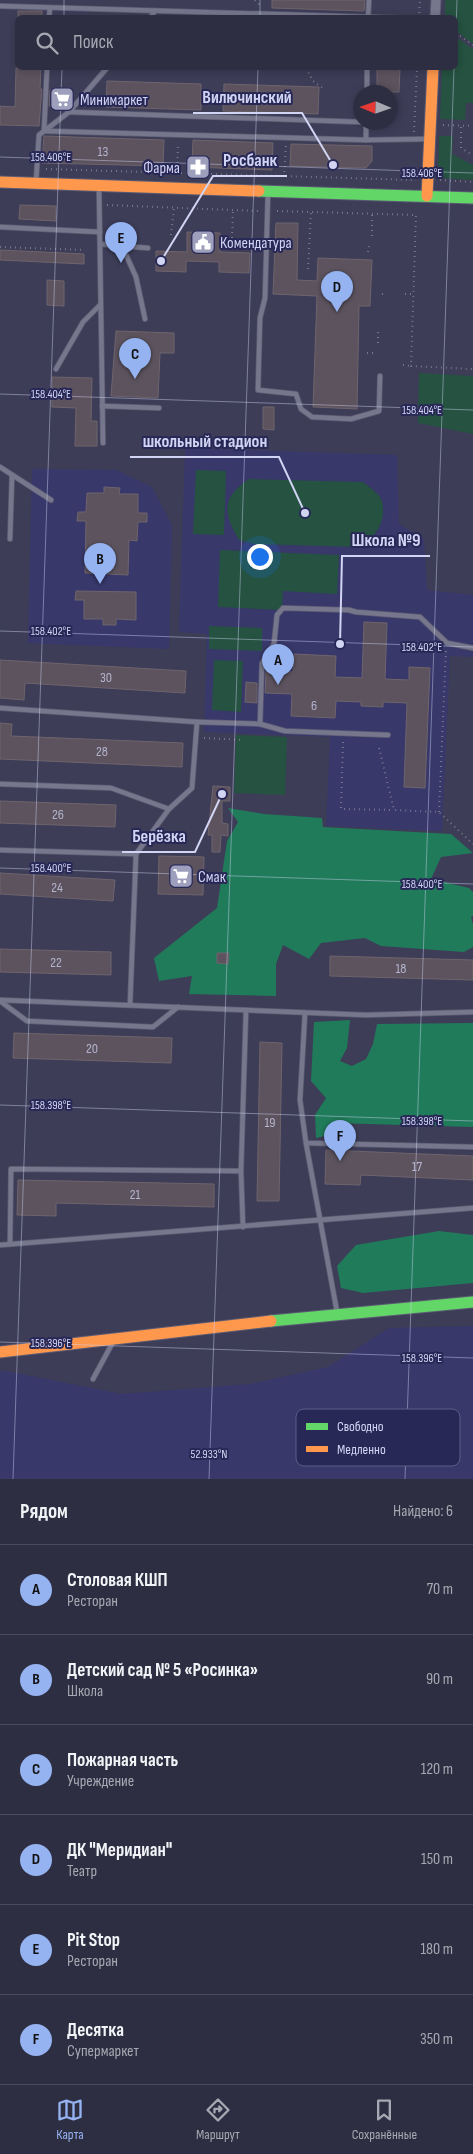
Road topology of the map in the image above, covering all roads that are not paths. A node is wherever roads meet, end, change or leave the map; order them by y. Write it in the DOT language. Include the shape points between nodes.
graph roads {
  1 [pos="369,0"];
  2 [pos="436,0"];
  3 [pos="0,6"];
  4 [pos="50,8"];
  5 [pos="155,11"];
  6 [pos="49,15"];
  7 [pos="152,15"];
  8 [pos="297,15"];
  9 [pos="368,15"];
  10 [pos="435,15"];
  11 [pos="47,70"];
  12 [pos="105,70"];
  13 [pos="368,70"];
  14 [pos="433,70"];
  15 [pos="367,85"];
  16 [pos="69,112"];
  17 [pos="353,122"];
  18 [pos="366,130"];
  19 [pos="44,131"];
  20 [pos="430,139"];
  21 [pos="366,140"];
  22 [pos="0,182"];
  23 [pos="36,184"];
  24 [pos="99,186"];
  25 [pos="268,191"];
  26 [pos="427,196"];
  27 [pos="473,198"];
  28 [pos="0,227"];
  29 [pos="100,232"];
  30 [pos="100,244"];
  31 [pos="232,245"];
  32 [pos="122,246"];
  33 [pos="267,246"];
  34 [pos="148,248"];
  35 [pos="100,305"];
  36 [pos="146,319"];
  37 [pos="56,369"];
  38 [pos="380,376"];
  39 [pos="102,406"];
  40 [pos="159,408"];
  41 [pos="103,443"];
  42 [pos="0,467"];
  43 [pos="12,474"];
  44 [pos="51,500"];
  45 [pos="10,539"];
  46 [pos="473,648"];
  47 [pos="0,708"];
  48 [pos="197,722"];
  49 [pos="260,724"];
  50 [pos="388,735"];
  51 [pos="0,784"];
  52 [pos="169,809"];
  53 [pos="0,850"];
  54 [pos="136,854"];
  55 [pos="0,1000"];
  56 [pos="130,1005"];
  57 [pos="178,1007"];
  58 [pos="246,1010"];
  59 [pos="473,1012"];
  60 [pos="305,1013"];
  61 [pos="306,1143"];
  62 [pos="473,1147"];
  63 [pos="242,1171"];
  64 [pos="473,1208"];
  65 [pos="320,1220"];
  66 [pos="243,1227"];
  67 [pos="10,1244"];
  68 [pos="0,1245"];
  69 [pos="473,1302"];
  70 [pos="337,1314"];
  71 [pos="114,1339"];
  72 [pos="0,1352"];
  73 [pos="93,1379"];
  1 -- 9 [label="lane"];
  2 -- 10 [label="street"];
  3 -- 4 [label="lane"];
  4 -- 5 [label="lane"];
  4 -- 6 [label="lane"];
  5 -- 7 [label="lane"];
  5 -- 8 [label="lane"];
  11 -- 19 [label="lane"];
  12 -- 16 [label="lane"];
  13 -- 15 [label="lane"];
  14 -- 20 [label="street"];
  16 -- 17 [label="lane"];
  16 -- 19 [label="lane"];
  18 -- 21 [label="lane"];
  19 -- 21 [label="lane"];
  19 -- 23 [label="lane" via="39,135"];
  20 -- 21 [label="lane"];
  20 -- 26 [label="street"];
  22 -- 23 [label="street"];
  23 -- 24 [label="street"];
  24 -- 25 [label="street"];
  24 -- 29 [label="lane"];
  25 -- 26 [label="street"];
  25 -- 33 [label="lane"];
  26 -- 27 [label="street"];
  28 -- 29 [label="lane"];
  29 -- 30 [label="lane"];
  30 -- 32 [label="lane"];
  30 -- 35 [label="lane"];
  31 -- 33 [label="lane"];
  32 -- 34 [label="lane"];
  32 -- 36 [label="lane" via="136,277"];
  33 -- 38 [label="lane" via="258,390 296,394 301,409 312,418 351,419 379,411"];
  35 -- 37 [label="lane" via="83,322"];
  35 -- 39 [label="lane"];
  39 -- 40 [label="lane"];
  39 -- 41 [label="lane"];
  42 -- 43 [label="lane"];
  43 -- 44 [label="lane"];
  43 -- 45 [label="lane"];
  46 -- 49 [label="lane" via="447,643 420,617 283,608 276,615 274,644 262,663"];
  47 -- 48 [label="lane"];
  48 -- 49 [label="lane"];
  48 -- 52 [label="lane" via="192,788"];
  49 -- 50 [label="lane" via="285,731"];
  51 -- 52 [label="lane" via="111,788"];
  52 -- 54 [label="lane"];
  53 -- 54 [label="lane"];
  54 -- 56 [label="lane"];
  55 -- 56 [label="lane"];
  55 -- 57 [label="lane" via="27,1021 153,1027"];
  56 -- 57 [label="lane"];
  57 -- 58 [label="lane"];
  58 -- 60 [label="lane"];
  58 -- 63 [label="lane"];
  59 -- 60 [label="lane"];
  60 -- 61 [label="lane" via="300,1100"];
  61 -- 62 [label="lane"];
  61 -- 65 [label="lane"];
  63 -- 66 [label="lane"];
  63 -- 67 [label="lane" via="11,1169"];
  64 -- 65 [label="lane"];
  65 -- 66 [label="lane"];
  65 -- 70 [label="lane"];
  66 -- 67 [label="lane"];
  67 -- 68 [label="lane"];
  69 -- 70 [label="street"];
  70 -- 71 [label="street"];
  71 -- 72 [label="street"];
  71 -- 73 [label="lane"];
}
